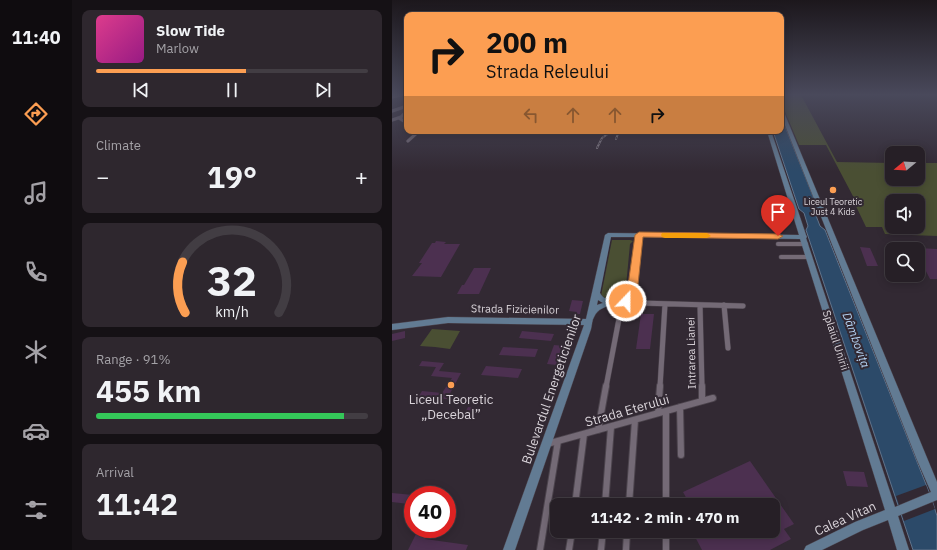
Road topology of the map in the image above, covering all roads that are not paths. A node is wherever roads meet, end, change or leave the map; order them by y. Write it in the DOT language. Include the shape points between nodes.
graph roads {
  1 [pos="785,121"];
  2 [pos="416,134"];
  3 [pos="770,134"];
  4 [pos="408,141"];
  5 [pos="639,235"];
  6 [pos="805,240"];
  7 [pos="778,244"];
  8 [pos="781,257"];
  9 [pos="810,257"];
  10 [pos="596,293"];
  11 [pos="626,301"];
  12 [pos="611,302"];
  13 [pos="665,304"];
  14 [pos="700,305"];
  15 [pos="724,305"];
  16 [pos="743,306"];
  17 [pos="590,318"];
  18 [pos="392,327"];
  19 [pos="728,348"];
  20 [pos="713,398"];
  21 [pos="702,401"];
  22 [pos="680,407"];
  23 [pos="666,411"];
  24 [pos="658,414"];
  25 [pos="635,420"];
  26 [pos="611,427"];
  27 [pos="598,430"];
  28 [pos="584,434"];
  29 [pos="558,441"];
  30 [pos="547,445"];
  31 [pos="681,455"];
  32 [pos="935,495"];
  33 [pos="576,498"];
  34 [pos="606,498"];
  35 [pos="629,498"];
  36 [pos="666,498"];
  37 [pos="892,513"];
  38 [pos="571,538"];
  39 [pos="602,538"];
  40 [pos="627,538"];
  41 [pos="666,538"];
  42 [pos="509,550"];
  43 [pos="540,550"];
  44 [pos="569,550"];
  45 [pos="601,550"];
  46 [pos="626,550"];
  47 [pos="666,550"];
  48 [pos="810,550"];
  49 [pos="903,550"];
  1 -- 32 [label="main road"];
  2 -- 4 [label="street"];
  3 -- 6 [label="main road, Splaiul Unirii"];
  5 -- 6 [label="main road"];
  5 -- 10 [label="main road, Bulevardul Energeticienilor" via="608,234"];
  5 -- 11 [label="main road" via="632,294"];
  6 -- 7 [label="street"];
  6 -- 9 [label="main road, Splaiul Unirii"];
  8 -- 9 [label="street"];
  9 -- 37 [label="main road, Splaiul Unirii"];
  10 -- 12 [label="main road" via="602,300"];
  10 -- 17 [label="main road, Bulevardul Energeticienilor"];
  11 -- 12 [label="main road"];
  11 -- 13 [label="street"];
  11 -- 27 [label="street"];
  12 -- 17 [label="main road" via="598,307"];
  13 -- 14 [label="street"];
  13 -- 24 [label="street"];
  14 -- 15 [label="street"];
  14 -- 21 [label="street, Intrarea Lianei"];
  15 -- 16 [label="street"];
  15 -- 19 [label="street"];
  17 -- 18 [label="main road, Strada Fizicienilor" via="439,320"];
  17 -- 30 [label="main road, Bulevardul Energeticienilor"];
  20 -- 21 [label="street, Strada Eterului"];
  21 -- 22 [label="street, Strada Eterului"];
  22 -- 23 [label="street, Strada Eterului"];
  22 -- 31 [label="street"];
  23 -- 24 [label="street, Strada Eterului"];
  23 -- 36 [label="street"];
  24 -- 25 [label="street, Strada Eterului"];
  25 -- 26 [label="street, Strada Eterului"];
  25 -- 35 [label="street"];
  26 -- 27 [label="street, Strada Eterului"];
  26 -- 34 [label="street"];
  27 -- 28 [label="street, Strada Eterului"];
  28 -- 29 [label="street, Strada Eterului"];
  28 -- 33 [label="street"];
  29 -- 30 [label="street, Strada Eterului"];
  29 -- 43 [label="street"];
  30 -- 42 [label="main road, Bulevardul Energeticienilor"];
  32 -- 37 [label="main road, Calea Vitan"];
  37 -- 48 [label="main road, Calea Vitan"];
  37 -- 49 [label="main road, Splaiul Unirii"];
  38 -- 44 [label="street"];
  39 -- 45 [label="street"];
  40 -- 46 [label="street"];
  41 -- 47 [label="street"];
}
